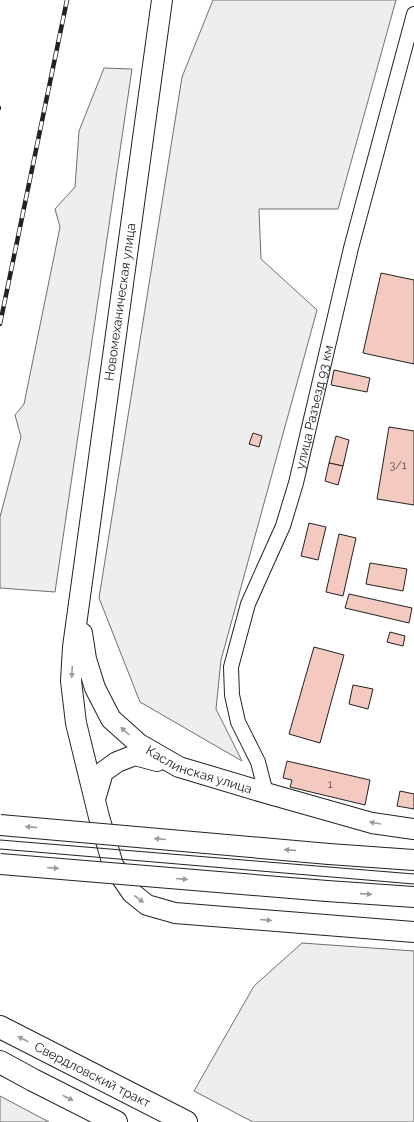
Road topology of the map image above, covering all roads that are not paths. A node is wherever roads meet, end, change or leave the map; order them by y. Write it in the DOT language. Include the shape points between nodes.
graph roads {
  1 [pos="162,0"];
  2 [pos="414,14"];
  3 [pos="78,605"];
  4 [pos="179,767"];
  5 [pos="266,793"];
  6 [pos="95,799"];
  7 [pos="0,825"];
  8 [pos="414,829"];
  9 [pos="414,860"];
  10 [pos="0,864"];
  11 [pos="414,897"];
  12 [pos="414,932"];
  13 [pos="0,1027"];
  14 [pos="0,1062"];
  15 [pos="116,1122"];
  16 [pos="186,1122"];
  1 -- 3 [label="main road, Новомеханическая улица"];
  2 -- 5 [label="street, улица Разъезд 93 км" via="351,248 296,483 283,526 248,604 231,667 232,695 238,722 258,762"];
  4 -- 3 [label="main road, Каслинская улица, one-way" via="139,744 111,719 95,688 86,659"];
  3 -- 6 [label="main road, Новомеханическая улица, one-way" via="71,681 76,723"];
  4 -- 5 [label="main road, Каслинская улица"];
  4 -- 6 [label="main road" via="135,755 117,762 103,772"];
  8 -- 5 [label="main road, Каслинская улица, one-way" via="372,823"];
  6 -- 12 [label="main road, Новомеханическая улица, one-way" via="113,865 132,894 147,905 175,913"];
  9 -- 7 [label="main road, one-way, bridge"];
  10 -- 11 [label="main road, one-way, bridge"];
  16 -- 13 [label="main road, Свердловский тракт, one-way"];
  14 -- 15 [label="main road, one-way"];
}
